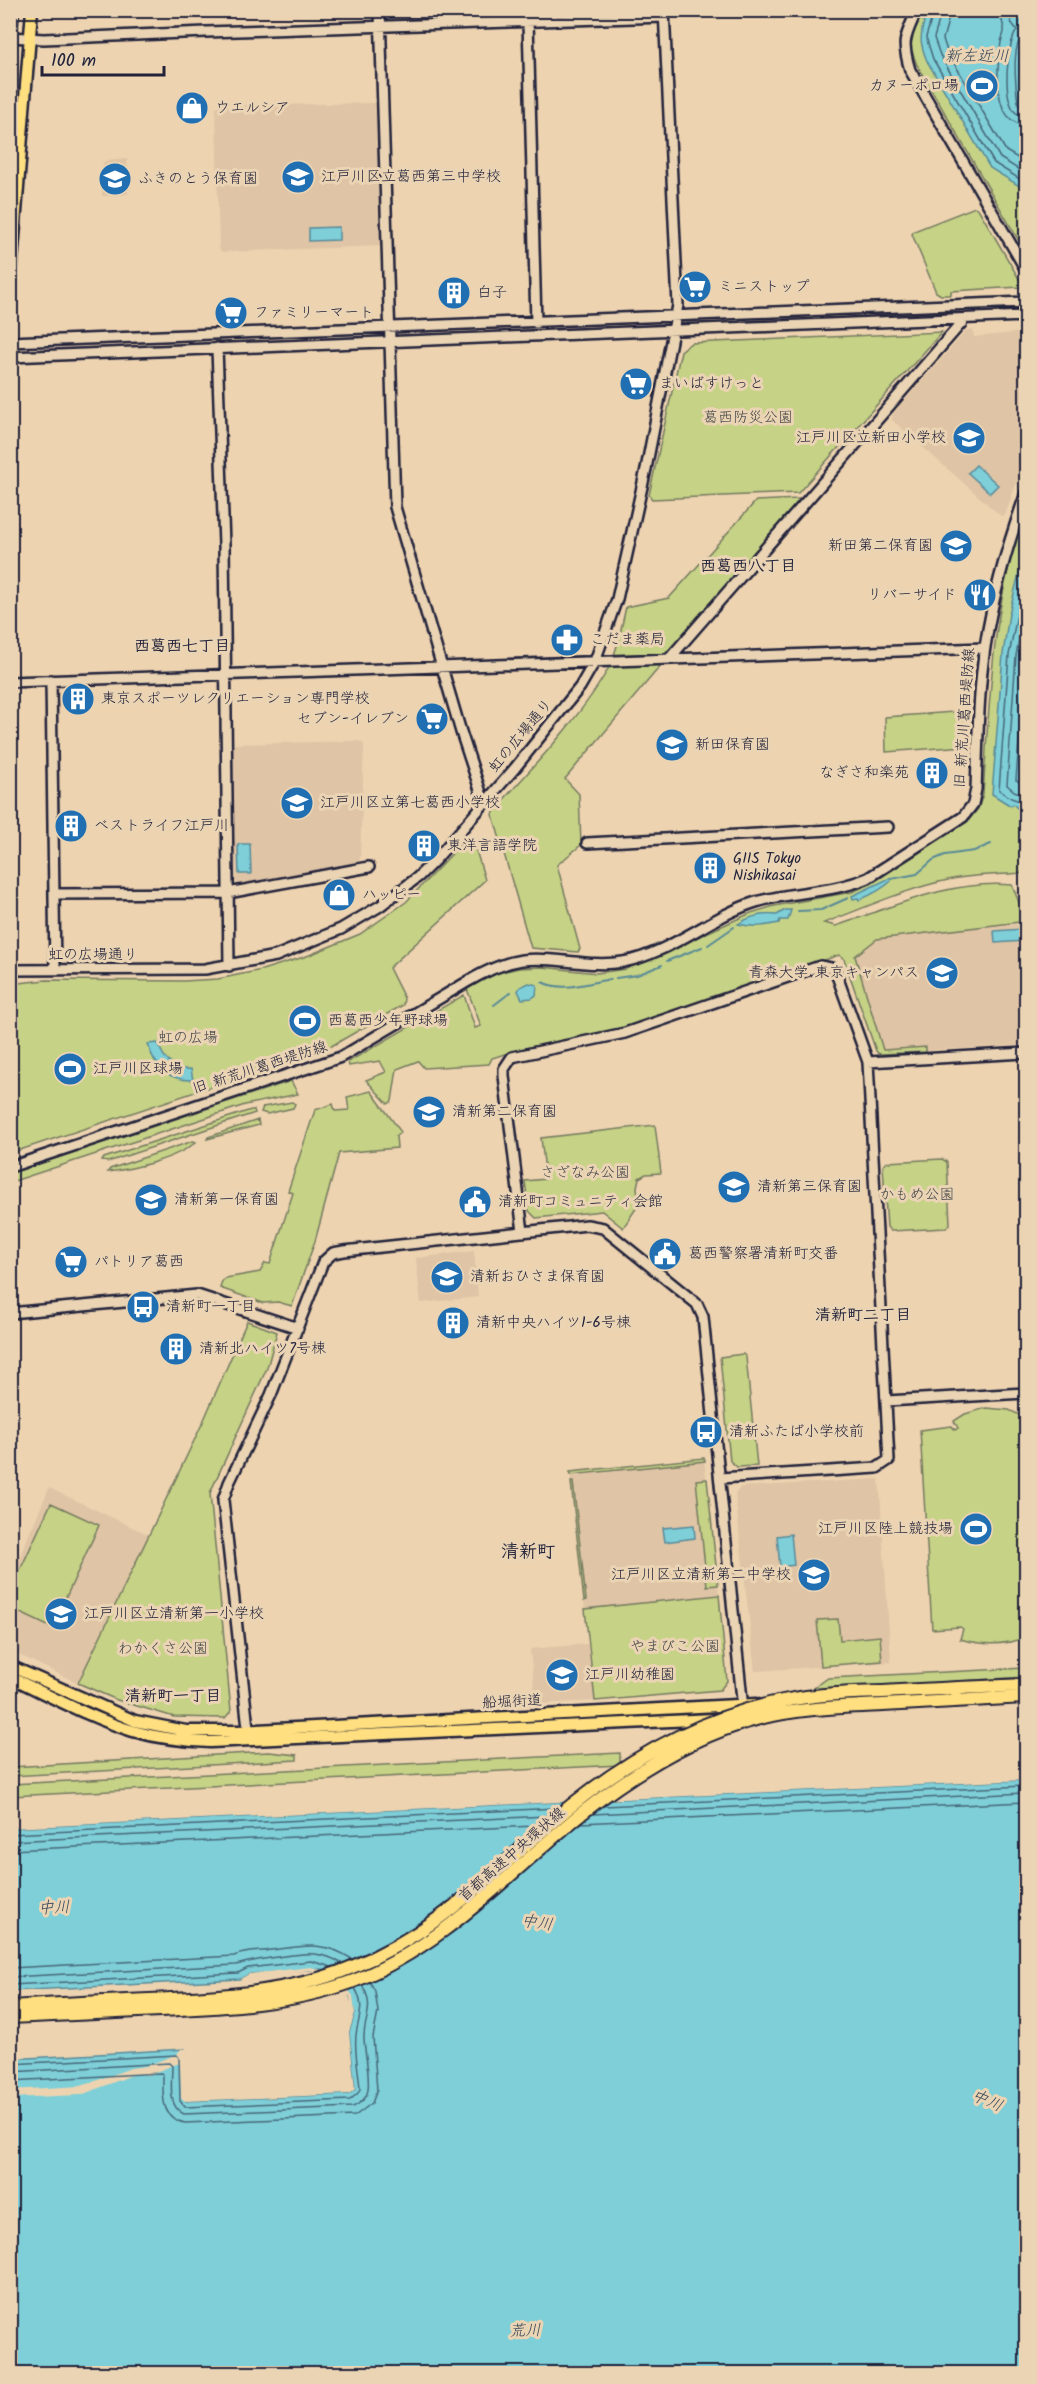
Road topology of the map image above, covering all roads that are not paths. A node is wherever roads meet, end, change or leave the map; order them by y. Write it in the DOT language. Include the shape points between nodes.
graph roads {
  1 [pos="13,10"];
  2 [pos="32,10"];
  3 [pos="380,10"];
  4 [pos="526,10"];
  5 [pos="917,10"];
  6 [pos="664,14"];
  7 [pos="528,21"];
  8 [pos="380,26"];
  9 [pos="11,38"];
  10 [pos="30,38"];
  11 [pos="1026,270"];
  12 [pos="10,288"];
  13 [pos="1026,302"];
  14 [pos="675,316"];
  15 [pos="1026,316"];
  16 [pos="965,319"];
  17 [pos="536,322"];
  18 [pos="390,328"];
  19 [pos="672,331"];
  20 [pos="10,342"];
  21 [pos="390,342"];
  22 [pos="217,348"];
  23 [pos="10,357"];
  24 [pos="1026,493"];
  25 [pos="985,648"];
  26 [pos="669,659"];
  27 [pos="595,661"];
  28 [pos="442,667"];
  29 [pos="224,674"];
  30 [pos="51,680"];
  31 [pos="10,682"];
  32 [pos="484,802"];
  33 [pos="888,827"];
  34 [pos="587,843"];
  35 [pos="369,867"];
  36 [pos="228,893"];
  37 [pos="54,894"];
  38 [pos="229,966"];
  39 [pos="10,970"];
  40 [pos="55,970"];
  41 [pos="1026,1053"];
  42 [pos="868,1062"];
  43 [pos="10,1167"];
  44 [pos="523,1232"];
  45 [pos="10,1313"];
  46 [pos="298,1328"];
  47 [pos="1026,1393"];
  48 [pos="887,1401"];
  49 [pos="720,1478"];
  50 [pos="10,1666"];
  51 [pos="10,1677"];
  52 [pos="1026,1685"];
  53 [pos="1026,1690"];
  54 [pos="1026,1699"];
  55 [pos="743,1705"];
  56 [pos="744,1718"];
  57 [pos="249,1735"];
  58 [pos="10,2007"];
  59 [pos="10,2017"];
  1 -- 9 [label="main road"];
  2 -- 10 [label="main road"];
  3 -- 8 [label="street"];
  4 -- 7 [label="street"];
  5 -- 11 [label="street" via="903,49 910,70"];
  6 -- 7 [label="street"];
  6 -- 14 [label="street, 虹の広場通り" via="678,304"];
  7 -- 8 [label="street"];
  7 -- 17 [label="street"];
  8 -- 10 [label="street"];
  8 -- 18 [label="street"];
  9 -- 10 [label="street"];
  10 -- 12 [label="main road"];
  13 -- 14 [label="street"];
  14 -- 17 [label="street"];
  14 -- 19 [label="street, 虹の広場通り"];
  15 -- 16 [label="street"];
  16 -- 19 [label="street"];
  16 -- 26 [label="street"];
  17 -- 18 [label="street"];
  18 -- 20 [label="street"];
  18 -- 21 [label="street"];
  19 -- 21 [label="street"];
  19 -- 27 [label="street, 虹の広場通り" via="617,599"];
  21 -- 22 [label="street"];
  21 -- 28 [label="street" via="395,507"];
  22 -- 23 [label="street"];
  22 -- 29 [label="street"];
  24 -- 25 [label="street, 旧 新荒川葛西堤防線" via="1013,530"];
  25 -- 26 [label="street"];
  25 -- 43 [label="street, 旧 新荒川葛西堤防線" via="972,804 963,817 868,878 831,890 757,902 636,959 603,964 538,960 510,963 467,982 341,1057"];
  26 -- 27 [label="street"];
  27 -- 28 [label="street"];
  27 -- 32 [label="street, 虹の広場通り" via="571,699"];
  28 -- 29 [label="street"];
  28 -- 32 [label="street"];
  29 -- 30 [label="street"];
  29 -- 36 [label="street"];
  30 -- 31 [label="street"];
  30 -- 37 [label="street"];
  32 -- 38 [label="street, 虹の広場通り" via="418,877 380,906 299,948"];
  33 -- 34 [label="street"];
  35 -- 36 [label="street"];
  36 -- 37 [label="street"];
  36 -- 38 [label="street"];
  37 -- 40 [label="street"];
  38 -- 40 [label="street, 虹の広場通り"];
  39 -- 40 [label="street, 虹の広場通り"];
  41 -- 42 [label="street"];
  42 -- 44 [label="street" via="840,978 831,968 820,966 625,1033 512,1058 504,1076"];
  42 -- 48 [label="street"];
  44 -- 46 [label="street" via="333,1253 320,1269"];
  44 -- 49 [label="street" via="587,1225 603,1228 697,1304 703,1317"];
  45 -- 46 [label="street" via="198,1294"];
  46 -- 57 [label="street" via="223,1500"];
  47 -- 48 [label="street"];
  48 -- 49 [label="street" via="890,1453 881,1467"];
  49 -- 55 [label="street"];
  50 -- 57 [label="main road, 船堀街道" via="135,1721 186,1731"];
  51 -- 57 [label="main road, 船堀街道" via="133,1731 210,1743"];
  52 -- 58 [label="highway, 首都高速中央環状線, bridge" via="801,1698 705,1724 666,1742 602,1783 424,1930 375,1958 318,1979 262,1991 196,1998"];
  53 -- 55 [label="main road, 船堀街道"];
  54 -- 56 [label="main road, 船堀街道"];
  54 -- 59 [label="highway, 首都高速中央環状線, bridge" via="809,1709 757,1719 711,1735 671,1753 608,1793 462,1918 421,1947 379,1970 321,1991 245,2004"];
  55 -- 56 [label="street"];
  55 -- 57 [label="main road, 船堀街道"];
  56 -- 57 [label="main road, 船堀街道"];
}
